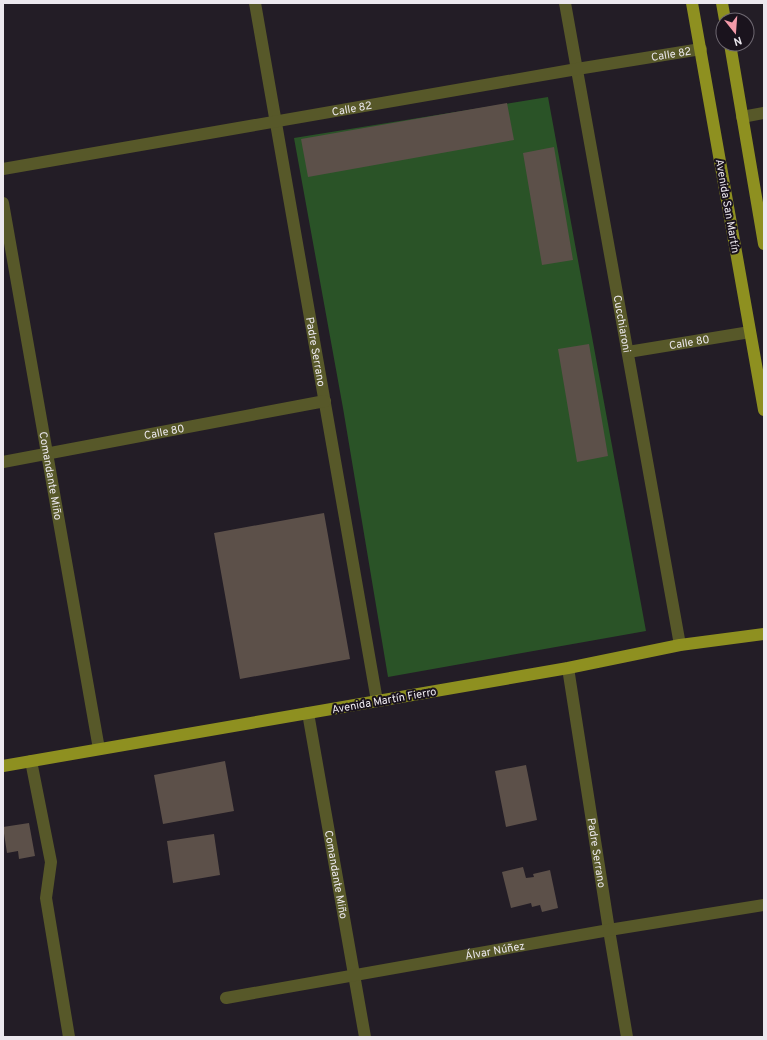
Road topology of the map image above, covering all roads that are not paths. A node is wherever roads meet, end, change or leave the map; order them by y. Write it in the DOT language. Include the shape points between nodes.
graph roads {
  1 [pos="255,3"];
  2 [pos="565,3"];
  3 [pos="692,3"];
  4 [pos="701,49"];
  5 [pos="731,52"];
  6 [pos="577,69"];
  7 [pos="764,113"];
  8 [pos="742,117"];
  9 [pos="276,121"];
  10 [pos="3,169"];
  11 [pos="3,203"];
  12 [pos="764,244"];
  13 [pos="750,332"];
  14 [pos="628,352"];
  15 [pos="325,401"];
  16 [pos="764,410"];
  17 [pos="47,454"];
  18 [pos="3,462"];
  19 [pos="764,634"];
  20 [pos="680,645"];
  21 [pos="568,668"];
  22 [pos="377,701"];
  23 [pos="308,713"];
  24 [pos="98,749"];
  25 [pos="31,761"];
  26 [pos="3,766"];
  27 [pos="764,905"];
  28 [pos="609,930"];
  29 [pos="354,976"];
  30 [pos="226,998"];
  31 [pos="69,1037"];
  32 [pos="365,1037"];
  33 [pos="627,1037"];
  1 -- 9 [label="street, Padre Serrano"];
  2 -- 6 [label="street, Cucchiaroni"];
  3 -- 4 [label="main road, Avenida San Martín"];
  4 -- 6 [label="street, Calle 82"];
  4 -- 13 [label="main road, Avenida San Martín"];
  5 -- 8 [label="main road"];
  6 -- 9 [label="street, Calle 82"];
  6 -- 14 [label="street, Cucchiaroni"];
  7 -- 8 [label="street"];
  8 -- 12 [label="main road"];
  9 -- 10 [label="street, Calle 82"];
  9 -- 15 [label="street, Padre Serrano"];
  11 -- 17 [label="street, Comandante Miño"];
  13 -- 14 [label="street, Calle 80"];
  13 -- 16 [label="main road, Avenida San Martín"];
  14 -- 20 [label="street, Cucchiaroni"];
  15 -- 17 [label="street, Calle 80"];
  15 -- 22 [label="street, Padre Serrano"];
  17 -- 18 [label="street, Calle 80"];
  17 -- 24 [label="street, Comandante Miño"];
  19 -- 20 [label="main road, Avenida Martín Fierro"];
  20 -- 21 [label="main road, Avenida Martín Fierro"];
  21 -- 22 [label="main road, Avenida Martín Fierro"];
  21 -- 28 [label="street, Padre Serrano"];
  22 -- 23 [label="main road, Avenida Martín Fierro"];
  23 -- 24 [label="main road, Avenida Martín Fierro"];
  23 -- 29 [label="street, Comandante Miño"];
  24 -- 25 [label="main road, Avenida Martín Fierro"];
  25 -- 26 [label="main road, Avenida Martín Fierro"];
  25 -- 31 [label="street" via="51,862 46,898"];
  27 -- 28 [label="street, Álvar Núñez"];
  28 -- 29 [label="street, Álvar Núñez"];
  28 -- 33 [label="street, Padre Serrano"];
  29 -- 30 [label="street, Álvar Núñez"];
  29 -- 32 [label="street, Comandante Miño"];
}
